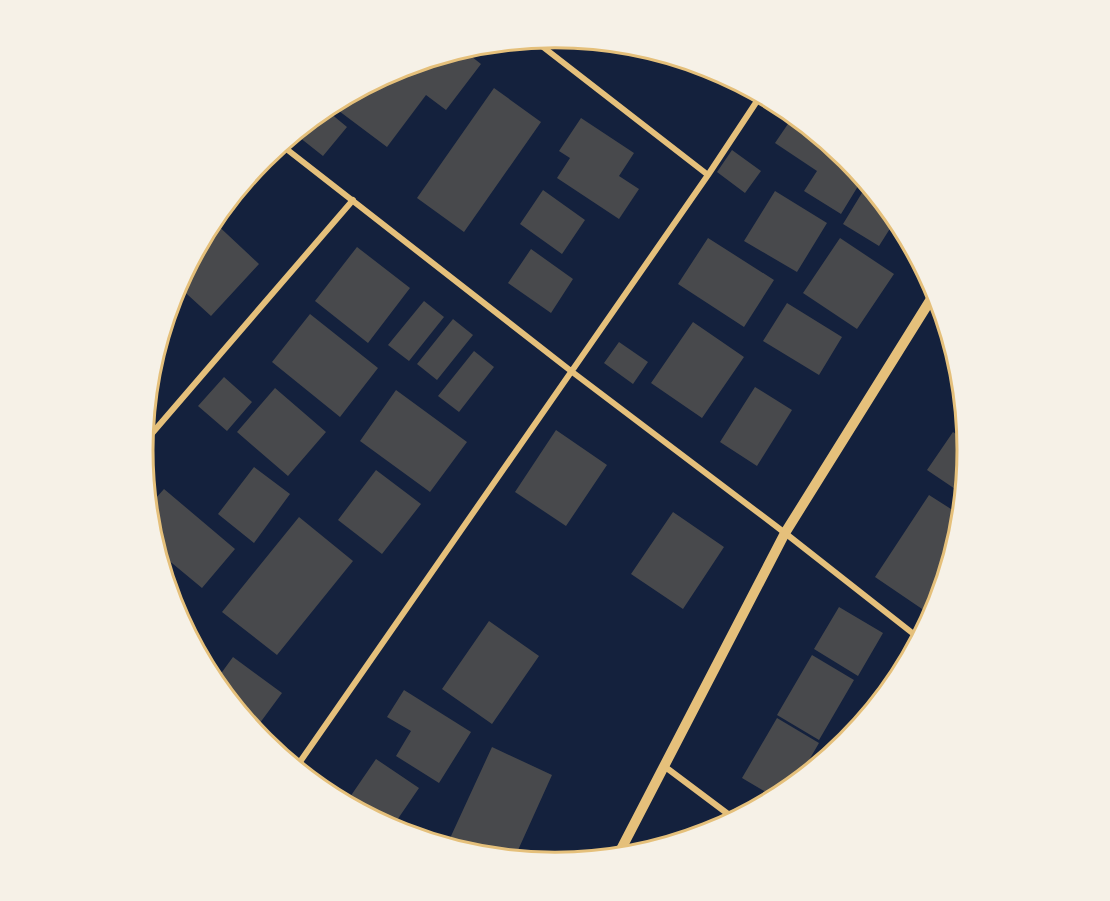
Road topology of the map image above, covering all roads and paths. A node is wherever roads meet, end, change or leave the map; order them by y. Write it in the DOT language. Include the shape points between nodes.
graph roads {
  1 [pos="545,48"];
  2 [pos="756,102"];
  3 [pos="288,150"];
  4 [pos="708,175"];
  5 [pos="353,200"];
  6 [pos="929,302"];
  7 [pos="571,371"];
  8 [pos="153,433"];
  9 [pos="785,533"];
  10 [pos="913,634"];
  11 [pos="300,762"];
  12 [pos="664,766"];
  13 [pos="727,814"];
  14 [pos="622,847"];
  1 -- 4 [label="street"];
  2 -- 4 [label="street"];
  3 -- 5 [label="street"];
  4 -- 7 [label="street"];
  5 -- 7 [label="street"];
  5 -- 8 [label="street"];
  6 -- 9 [label="street"];
  7 -- 9 [label="street"];
  7 -- 11 [label="street"];
  9 -- 10 [label="street"];
  9 -- 12 [label="street"];
  12 -- 13 [label="street"];
  12 -- 14 [label="street"];
}
